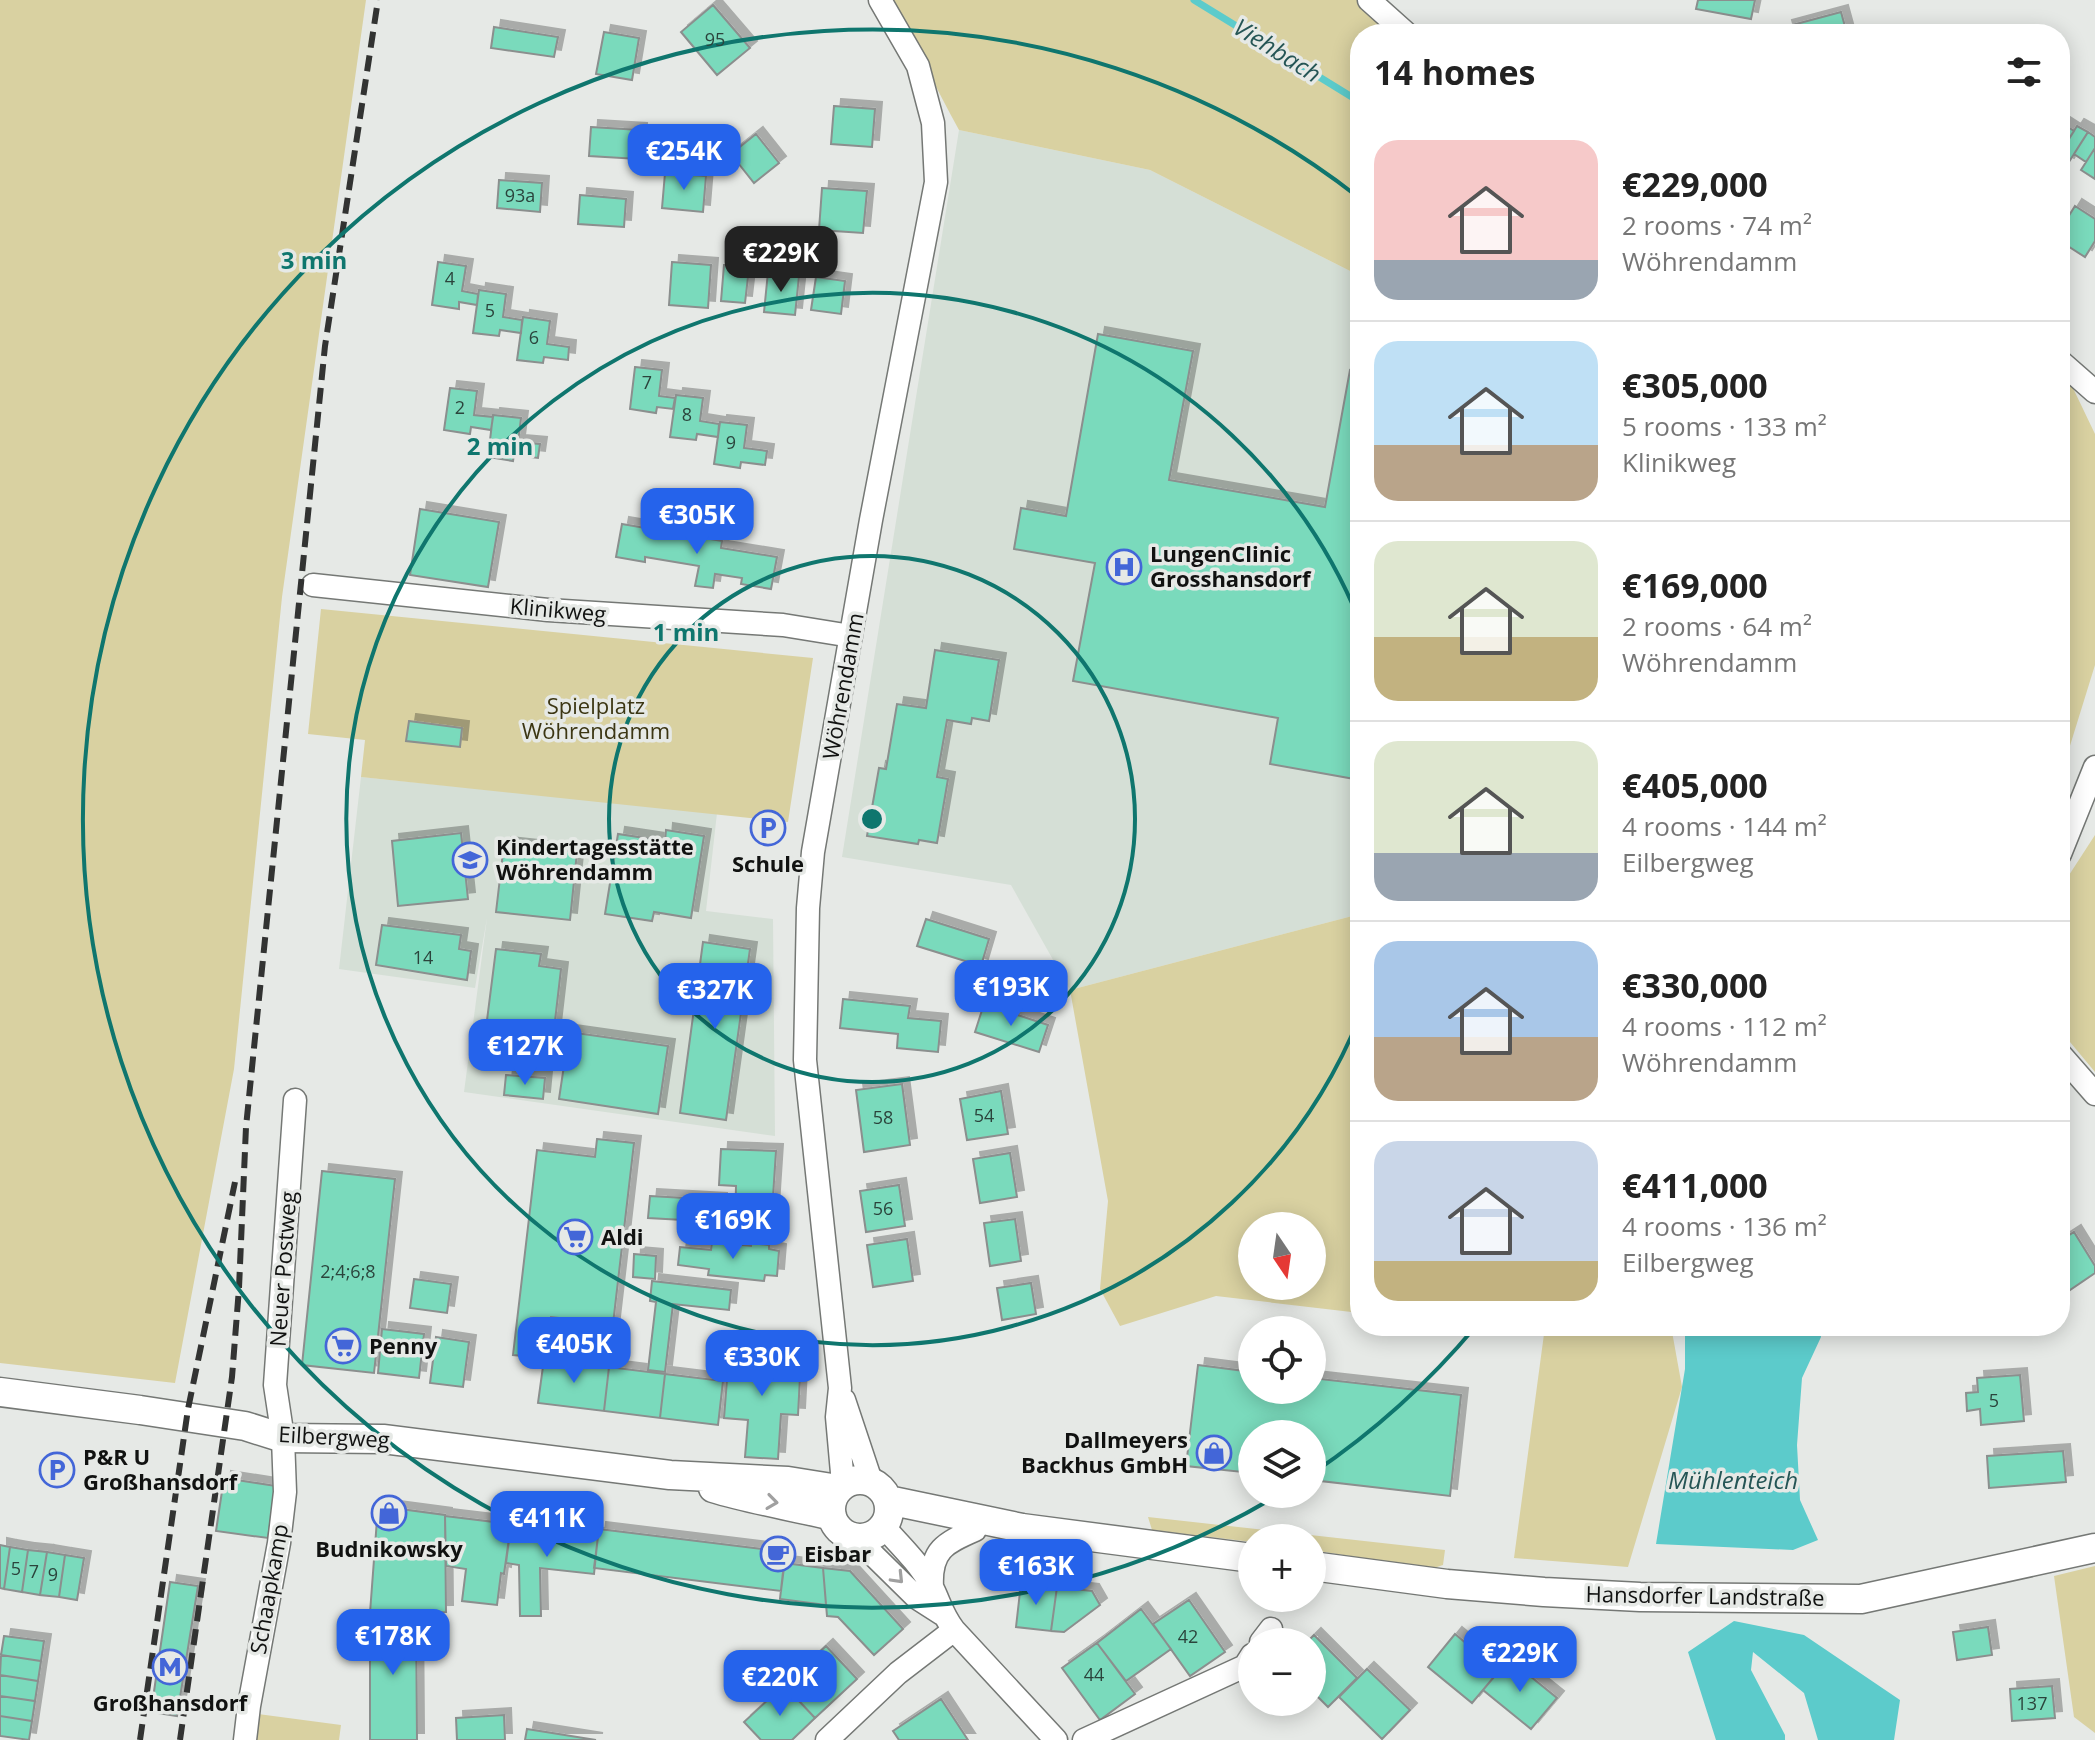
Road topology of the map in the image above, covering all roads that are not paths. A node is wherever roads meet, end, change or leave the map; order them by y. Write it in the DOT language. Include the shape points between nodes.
graph roads {
  1 [pos="880,0"];
  2 [pos="1369,0"];
  3 [pos="1396,24"];
  4 [pos="2070,367"];
  5 [pos="2070,369"];
  6 [pos="2095,385"];
  7 [pos="2095,392"];
  8 [pos="313,585"];
  9 [pos="851,636"];
  10 [pos="2095,767"];
  11 [pos="2095,800"];
  12 [pos="2070,831"];
  13 [pos="2070,840"];
  14 [pos="2070,1065"];
  15 [pos="2095,1094"];
  16 [pos="295,1100"];
  17 [pos="0,1392"];
  18 [pos="283,1438"];
  19 [pos="863,1503"];
  20 [pos="1022,1528"];
  21 [pos="975,1530"];
  22 [pos="856,1538"];
  23 [pos="2095,1548"];
  24 [pos="1238,1556"];
  25 [pos="1326,1568"];
  26 [pos="932,1587"];
  27 [pos="948,1622"];
  28 [pos="1238,1669"];
  29 [pos="245,1740"];
  30 [pos="827,1740"];
  31 [pos="1056,1740"];
  32 [pos="1084,1740"];
  1 -- 9 [label="street, Wöhrendamm" via="918,66 933,123 936,182"];
  2 -- 3 [label="street"];
  4 -- 6 [label="street"];
  5 -- 7 [label="street"];
  8 -- 9 [label="street, Klinikweg" via="548,610 783,625"];
  9 -- 19 [label="street, Wöhrendamm" via="813,852 805,1060 840,1388"];
  10 -- 12 [label="street"];
  11 -- 13 [label="street"];
  14 -- 15 [label="street"];
  16 -- 18 [label="street, Neuer Postweg" via="275,1385"];
  17 -- 18 [label="main road, Eilbergweg" via="245,1426"];
  18 -- 19 [label="main road, Eilbergweg" via="383,1439 670,1475 788,1481"];
  18 -- 29 [label="street, Schaapkamp" via="285,1492 279,1543"];
  19 -- 20 [label="main road"];
  19 -- 21 [label="main road"];
  19 -- 22 [label="main road, Wöhrendamm" via="843,1533"];
  19 -- 26 [label="street, Wöhrendamm"];
  20 -- 21 [label="main road"];
  20 -- 24 [label="main road"];
  21 -- 26 [label="street" via="943,1546 931,1568"];
  22 -- 27 [label="street, Wöhrendamm, one-way"];
  23 -- 25 [label="main road, Hansdorfer Landstraße" via="1861,1599 1544,1592"];
  26 -- 27 [label="street, Wöhrendamm"];
  27 -- 30 [label="street"];
  27 -- 31 [label="street, Wöhrendamm"];
  28 -- 32 [label="street"];
}
